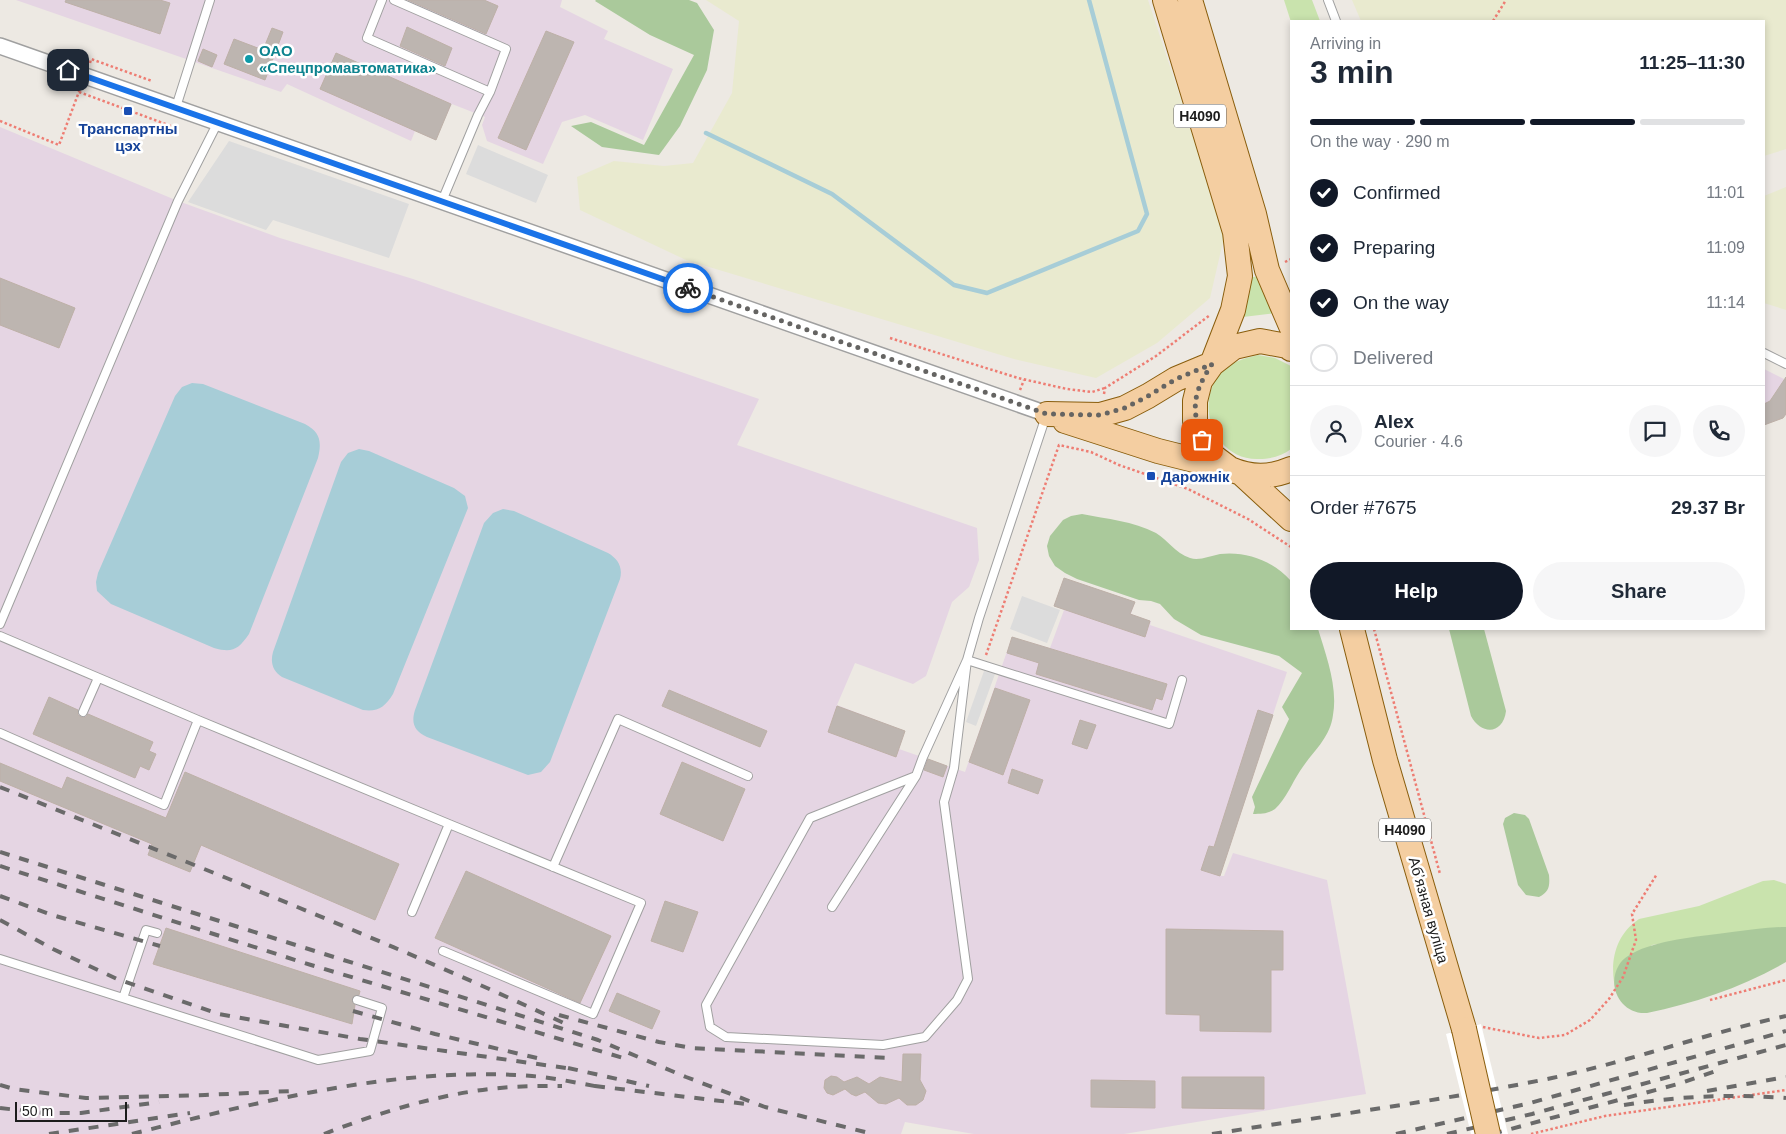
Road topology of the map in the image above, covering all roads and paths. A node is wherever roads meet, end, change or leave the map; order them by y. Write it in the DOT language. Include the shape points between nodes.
graph roads {
  1 [pos="210,0"];
  2 [pos="382,0"];
  3 [pos="394,0"];
  4 [pos="1165,0"];
  5 [pos="1190,0"];
  6 [pos="1328,0"];
  7 [pos="1506,0"];
  8 [pos="1336,20"];
  9 [pos="1494,20"];
  10 [pos="0,46"];
  11 [pos="91,59"];
  12 [pos="152,81"];
  13 [pos="490,92"];
  14 [pos="176,107"];
  15 [pos="0,121"];
  16 [pos="218,122"];
  17 [pos="171,126"];
  18 [pos="442,201"];
  19 [pos="1290,260"];
  20 [pos="1282,264"];
  21 [pos="1213,310"];
  22 [pos="1290,324"];
  23 [pos="890,338"];
  24 [pos="1290,348"];
  25 [pos="1765,354"];
  26 [pos="1212,364"];
  27 [pos="1786,364"];
  28 [pos="1105,388"];
  29 [pos="1047,414"];
  30 [pos="1096,433"];
  31 [pos="1290,470"];
  32 [pos="1236,471"];
  33 [pos="1290,518"];
  34 [pos="1290,546"];
  35 [pos="0,624"];
  36 [pos="1352,630"];
  37 [pos="1374,630"];
  38 [pos="0,636"];
  39 [pos="967,660"];
  40 [pos="982,665"];
  41 [pos="98,678"];
  42 [pos="1182,680"];
  43 [pos="83,712"];
  44 [pos="198,720"];
  45 [pos="0,733"];
  46 [pos="748,776"];
  47 [pos="916,776"];
  48 [pos="449,824"];
  49 [pos="552,867"];
  50 [pos="1657,874"];
  51 [pos="1441,878"];
  52 [pos="832,907"];
  53 [pos="412,912"];
  54 [pos="157,933"];
  55 [pos="443,951"];
  56 [pos="0,959"];
  57 [pos="1786,980"];
  58 [pos="123,998"];
  59 [pos="357,1000"];
  60 [pos="1710,1000"];
  61 [pos="1471,1027"];
  62 [pos="1786,1090"];
  63 [pos="1488,1134"];
  64 [pos="1531,1134"];
  1 -- 14 [label="lane"];
  2 -- 13 [label="lane" via="367,38"];
  3 -- 13 [label="lane" via="506,49"];
  4 -- 26 [label="main road, Н4090" via="1235,232 1240,276 1232,310"];
  5 -- 22 [label="main road, Н4090" via="1254,214 1267,270"];
  6 -- 8 [label="lane"];
  7 -- 9 [label="path"];
  10 -- 14 [label="street"];
  11 -- 12 [label="path"];
  13 -- 18 [label="lane"];
  14 -- 16 [label="street"];
  15 -- 17 [label="path" via="59,145 78,92"];
  16 -- 18 [label="street"];
  16 -- 35 [label="lane" via="178,201"];
  18 -- 29 [label="street"];
  19 -- 20 [label="path"];
  21 -- 28 [label="path" via="1156,356"];
  23 -- 28 [label="path" via="1018,378 1092,392"];
  24 -- 26 [label="main road, Н4090" via="1260,341 1234,347"];
  25 -- 27 [label="lane"];
  26 -- 30 [label="main road" via="1176,379 1125,408"];
  26 -- 32 [label="main road, Н4090" via="1200,381 1195,421 1202,440 1214,457"];
  28 -- 30 [label="path"];
  29 -- 30 [label="main road"];
  29 -- 39 [label="lane"];
  30 -- 32 [label="main road"];
  30 -- 34 [label="path" via="1119,465 1188,489 1248,519"];
  30 -- 40 [label="path" via="1059,444"];
  31 -- 32 [label="main road" via="1260,476"];
  32 -- 33 [label="main road, Н4090"];
  36 -- 61 [label="main road, Абʼязная вуліца / Н4090" via="1385,760"];
  37 -- 51 [label="path"];
  38 -- 41 [label="lane"];
  39 -- 40 [label="lane"];
  39 -- 47 [label="lane"];
  39 -- 47 [label="lane" via="954,768 944,802 968,979 957,1000 925,1036 883,1045 726,1037 710,1027 706,1005 810,818"];
  40 -- 42 [label="lane" via="1169,724"];
  41 -- 43 [label="lane"];
  41 -- 44 [label="lane"];
  44 -- 45 [label="lane" via="164,805"];
  44 -- 48 [label="lane"];
  46 -- 49 [label="lane" via="618,719"];
  47 -- 52 [label="lane"];
  48 -- 49 [label="lane"];
  48 -- 53 [label="lane"];
  49 -- 55 [label="lane" via="641,903 593,1014"];
  50 -- 61 [label="path" via="1632,914 1636,940 1623,976 1609,999 1590,1020 1565,1035 1538,1038"];
  54 -- 58 [label="lane" via="146,930"];
  56 -- 58 [label="lane"];
  57 -- 60 [label="path"];
  58 -- 59 [label="lane" via="318,1060 370,1051 382,1008"];
  61 -- 63 [label="main road, Абʼязная вуліца / Н4090, bridge"];
  62 -- 64 [label="path" via="1605,1116"];
}
